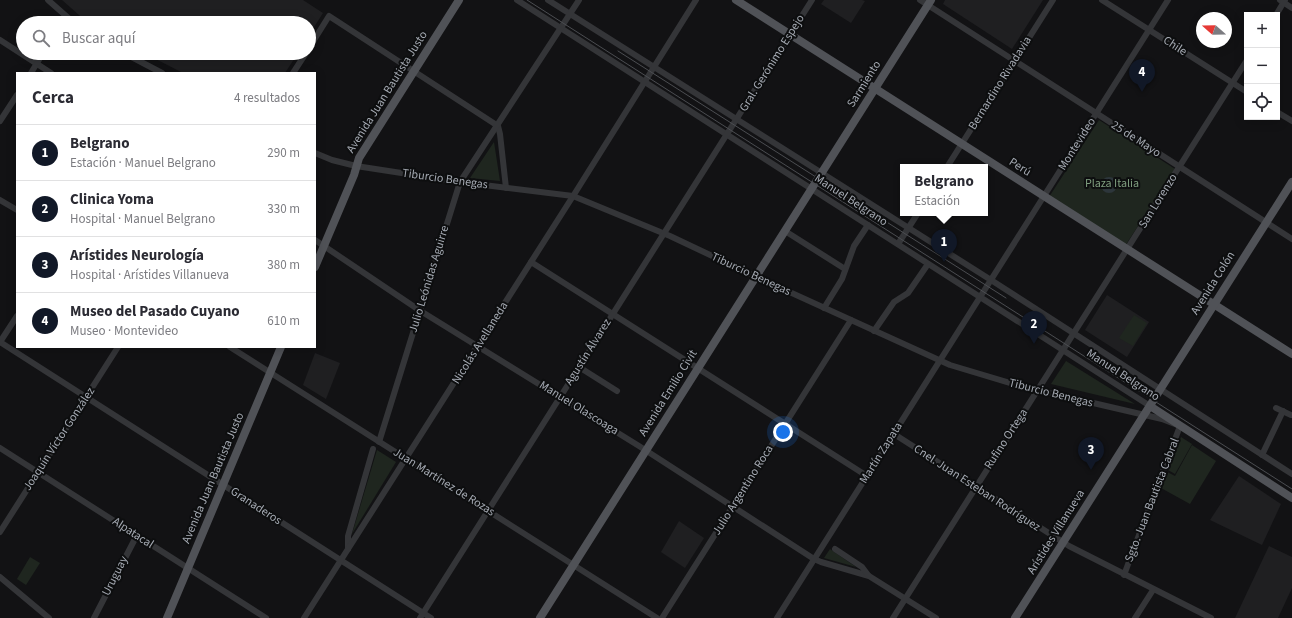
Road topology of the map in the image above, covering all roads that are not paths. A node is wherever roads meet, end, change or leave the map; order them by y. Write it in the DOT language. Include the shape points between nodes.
graph roads {
  1 [pos="48,0"];
  2 [pos="459,0"];
  3 [pos="517,0"];
  4 [pos="548,0"];
  5 [pos="579,0"];
  6 [pos="696,0"];
  7 [pos="736,0"];
  8 [pos="812,0"];
  9 [pos="920,0"];
  10 [pos="1053,0"];
  11 [pos="1102,0"];
  12 [pos="1168,0"];
  13 [pos="1283,1"];
  14 [pos="930,3"];
  15 [pos="1292,8"];
  16 [pos="1278,12"];
  17 [pos="570,14"];
  18 [pos="66,16"];
  19 [pos="561,28"];
  20 [pos="1149,30"];
  21 [pos="790,34"];
  22 [pos="316,37"];
  23 [pos="0,40"];
  24 [pos="16,50"];
  25 [pos="31,60"];
  26 [pos="40,60"];
  27 [pos="137,60"];
  28 [pos="301,60"];
  29 [pos="1015,61"];
  30 [pos="37,64"];
  31 [pos="1244,65"];
  32 [pos="653,67"];
  33 [pos="414,71"];
  34 [pos="32,72"];
  35 [pos="49,72"];
  36 [pos="160,72"];
  37 [pos="294,72"];
  38 [pos="644,82"];
  39 [pos="1232,83"];
  40 [pos="875,89"];
  41 [pos="1244,90"];
  42 [pos="16,97"];
  43 [pos="1096,114"];
  44 [pos="1280,114"];
  45 [pos="736,120"];
  46 [pos="0,121"];
  47 [pos="1292,121"];
  48 [pos="497,125"];
  49 [pos="731,127"];
  50 [pos="727,134"];
  51 [pos="962,144"];
  52 [pos="316,153"];
  53 [pos="950,164"];
  54 [pos="356,166"];
  55 [pos="1180,167"];
  56 [pos="822,174"];
  57 [pos="817,181"];
  58 [pos="460,182"];
  59 [pos="1292,182"];
  60 [pos="506,188"];
  61 [pos="812,189"];
  62 [pos="573,196"];
  63 [pos="1044,196"];
  64 [pos="0,200"];
  65 [pos="16,209"];
  66 [pos="916,216"];
  67 [pos="1266,222"];
  68 [pos="868,224"];
  69 [pos="908,228"];
  70 [pos="785,231"];
  71 [pos="664,233"];
  72 [pos="1292,239"];
  73 [pos="316,241"];
  74 [pos="898,244"];
  75 [pos="324,246"];
  76 [pos="1127,249"];
  77 [pos="531,262"];
  78 [pos="928,264"];
  79 [pos="316,265"];
  80 [pos="845,269"];
  81 [pos="756,277"];
  82 [pos="991,280"];
  83 [pos="985,288"];
  84 [pos="980,297"];
  85 [pos="1214,304"];
  86 [pos="824,308"];
  87 [pos="419,310"];
  88 [pos="613,314"];
  89 [pos="16,318"];
  90 [pos="851,320"];
  91 [pos="874,331"];
  92 [pos="1073,334"];
  93 [pos="0,342"];
  94 [pos="1068,342"];
  95 [pos="478,345"];
  96 [pos="117,348"];
  97 [pos="232,348"];
  98 [pos="281,348"];
  99 [pos="1063,350"];
  100 [pos="1292,354"];
  101 [pos="939,361"];
  102 [pos="579,367"];
  103 [pos="698,368"];
  104 [pos="270,373"];
  105 [pos="1037,390"];
  106 [pos="1160,390"];
  107 [pos="617,391"];
  108 [pos="560,396"];
  109 [pos="86,397"];
  110 [pos="1155,398"];
  111 [pos="1150,406"];
  112 [pos="1276,408"];
  113 [pos="1283,411"];
  114 [pos="1291,414"];
  115 [pos="1143,416"];
  116 [pos="785,424"];
  117 [pos="1180,426"];
  118 [pos="894,434"];
  119 [pos="379,442"];
  120 [pos="0,448"];
  121 [pos="373,448"];
  122 [pos="646,450"];
  123 [pos="1262,455"];
  124 [pos="406,459"];
  125 [pos="38,472"];
  126 [pos="1292,474"];
  127 [pos="867,476"];
  128 [pos="223,485"];
  129 [pos="975,487"];
  130 [pos="1292,498"];
  131 [pos="733,506"];
  132 [pos="488,510"];
  133 [pos="0,532"];
  134 [pos="137,535"];
  135 [pos="349,535"];
  136 [pos="355,538"];
  137 [pos="1063,542"];
  138 [pos="835,549"];
  139 [pos="348,550"];
  140 [pos="814,559"];
  141 [pos="341,560"];
  142 [pos="574,565"];
  143 [pos="188,568"];
  144 [pos="1124,575"];
  145 [pos="869,576"];
  146 [pos="0,577"];
  147 [pos="1153,590"];
  148 [pos="905,599"];
  149 [pos="421,616"];
  150 [pos="49,618"];
  151 [pos="94,618"];
  152 [pos="167,618"];
  153 [pos="266,618"];
  154 [pos="304,618"];
  155 [pos="431,618"];
  156 [pos="540,618"];
  157 [pos="657,618"];
  158 [pos="662,618"];
  159 [pos="777,618"];
  160 [pos="893,618"];
  161 [pos="936,618"];
  162 [pos="1015,618"];
  163 [pos="1135,618"];
  164 [pos="1211,618"];
  1 -- 18 [label="street"];
  2 -- 33 [label="main road, Avenida Juan Bautista Justo"];
  3 -- 19 [label="street, Manuel Belgrano"];
  4 -- 17 [label="street, Manuel Belgrano"];
  5 -- 17 [label="street, Julio Leónidas Aguirre"];
  6 -- 32 [label="street, Nicolás Avellaneda"];
  7 -- 21 [label="main road, Perú"];
  8 -- 21 [label="street, Gral. Gerónimo Espejo"];
  9 -- 14 [label="street, 25 de Mayo"];
  10 -- 29 [label="street, Bernardino Rivadavia"];
  11 -- 20 [label="street, Chile"];
  12 -- 20 [label="street, Montevideo"];
  13 -- 15 [label="street"];
  13 -- 16 [label="street"];
  14 -- 29 [label="street, 25 de Mayo"];
  14 -- 40 [label="main road, Sarmiento"];
  17 -- 19 [label="street, Julio Leónidas Aguirre"];
  17 -- 32 [label="street, Manuel Belgrano"];
  19 -- 38 [label="street, Manuel Belgrano"];
  19 -- 48 [label="street, Julio Leónidas Aguirre"];
  20 -- 39 [label="street, Chile"];
  20 -- 43 [label="street, Montevideo"];
  21 -- 40 [label="main road, Perú"];
  21 -- 45 [label="street, Gral. Gerónimo Espejo"];
  22 -- 33 [label="street" via="329,16"];
  23 -- 24 [label="street"];
  25 -- 30 [label="street"];
  26 -- 30 [label="street"];
  27 -- 36 [label="street"];
  28 -- 37 [label="street"];
  29 -- 43 [label="street, 25 de Mayo"];
  29 -- 51 [label="street, Bernardino Rivadavia"];
  30 -- 34 [label="street"];
  30 -- 35 [label="street"];
  31 -- 39 [label="street, San Lorenzo"];
  32 -- 38 [label="street, Nicolás Avellaneda"];
  32 -- 45 [label="street, Manuel Belgrano"];
  33 -- 48 [label="street"];
  33 -- 54 [label="main road, Avenida Juan Bautista Justo"];
  38 -- 50 [label="street, Manuel Belgrano"];
  38 -- 62 [label="street, Nicolás Avellaneda"];
  39 -- 41 [label="street, Chile"];
  39 -- 55 [label="street, San Lorenzo"];
  40 -- 51 [label="main road, Perú"];
  40 -- 56 [label="main road, Sarmiento"];
  42 -- 46 [label="street"];
  43 -- 55 [label="street, 25 de Mayo"];
  43 -- 63 [label="street, Montevideo"];
  44 -- 47 [label="street"];
  45 -- 49 [label="street, Gral. Gerónimo Espejo"];
  45 -- 56 [label="street, Manuel Belgrano"];
  48 -- 58 [label="street, Julio Leónidas Aguirre"];
  48 -- 60 [label="street"];
  49 -- 50 [label="street, Agustín Álvarez"];
  50 -- 61 [label="street, Manuel Belgrano"];
  50 -- 71 [label="street, Agustín Álvarez"];
  51 -- 53 [label="street, Bernardino Rivadavia"];
  51 -- 63 [label="main road, Perú"];
  52 -- 54 [label="street, Tiburcio Benegas"];
  54 -- 58 [label="street, Tiburcio Benegas"];
  54 -- 75 [label="main road, Avenida Juan Bautista Justo"];
  55 -- 67 [label="street, 25 de Mayo"];
  55 -- 76 [label="street, San Lorenzo"];
  56 -- 57 [label="main road, Sarmiento"];
  56 -- 69 [label="street, Manuel Belgrano"];
  57 -- 61 [label="main road, Avenida Emilio Civit"];
  58 -- 60 [label="street, Tiburcio Benegas"];
  58 -- 87 [label="street, Julio Leónidas Aguirre"];
  59 -- 67 [label="main road, Avenida Colón"];
  60 -- 62 [label="street, Tiburcio Benegas"];
  61 -- 68 [label="street, Manuel Belgrano"];
  61 -- 70 [label="main road, Avenida Emilio Civit"];
  62 -- 71 [label="street, Tiburcio Benegas"];
  62 -- 77 [label="street, Nicolás Avellaneda"];
  63 -- 76 [label="main road, Perú"];
  63 -- 82 [label="street, Montevideo"];
  64 -- 65 [label="street"];
  66 -- 69 [label="street"];
  67 -- 72 [label="street, 25 de Mayo"];
  67 -- 85 [label="main road, Avenida Colón"];
  68 -- 74 [label="street, Manuel Belgrano"];
  68 -- 80 [label="street" via="854,246"];
  69 -- 74 [label="street"];
  69 -- 82 [label="street, Manuel Belgrano"];
  70 -- 80 [label="street"];
  70 -- 81 [label="main road, Avenida Emilio Civit"];
  71 -- 81 [label="street, Tiburcio Benegas"];
  71 -- 88 [label="street, Agustín Álvarez"];
  73 -- 75 [label="street, Manuel Olascoaga"];
  74 -- 78 [label="street, Manuel Belgrano"];
  75 -- 79 [label="main road, Avenida Juan Bautista Justo"];
  75 -- 87 [label="street, Manuel Olascoaga"];
  76 -- 85 [label="main road, Perú"];
  76 -- 92 [label="street, San Lorenzo"];
  77 -- 88 [label="street"];
  77 -- 95 [label="street, Nicolás Avellaneda"];
  78 -- 84 [label="street, Manuel Belgrano"];
  78 -- 91 [label="street" via="908,293 894,302"];
  80 -- 86 [label="street"];
  81 -- 86 [label="street, Tiburcio Benegas"];
  81 -- 103 [label="main road, Avenida Emilio Civit"];
  82 -- 83 [label="street, Montevideo"];
  82 -- 92 [label="street, Manuel Belgrano"];
  83 -- 84 [label="street, Martín Zapata"];
  84 -- 99 [label="street, Manuel Belgrano"];
  84 -- 101 [label="street, Martín Zapata"];
  85 -- 100 [label="main road, Perú"];
  85 -- 106 [label="main road, Avenida Colón"];
  86 -- 90 [label="street, Tiburcio Benegas"];
  87 -- 95 [label="street, Manuel Olascoaga"];
  87 -- 119 [label="street, Julio Leónidas Aguirre"];
  88 -- 102 [label="street, Agustín Álvarez"];
  88 -- 103 [label="street"];
  89 -- 93 [label="street"];
  90 -- 91 [label="street, Tiburcio Benegas"];
  90 -- 116 [label="street, Julio Argentino Roca"];
  91 -- 101 [label="street, Tiburcio Benegas"];
  92 -- 94 [label="street, San Lorenzo"];
  92 -- 106 [label="street, Manuel Belgrano"];
  93 -- 109 [label="street, Granaderos"];
  94 -- 99 [label="street, Rufino Ortega"];
  95 -- 108 [label="street, Manuel Olascoaga"];
  95 -- 124 [label="street, Nicolás Avellaneda"];
  96 -- 109 [label="street, Joaquín Víctor González"];
  97 -- 104 [label="street, Juan Martínez de Rozas"];
  98 -- 104 [label="main road, Avenida Juan Bautista Justo"];
  99 -- 105 [label="street, Rufino Ortega"];
  99 -- 111 [label="street, Manuel Belgrano"];
  101 -- 105 [label="street, Tiburcio Benegas"];
  101 -- 118 [label="street, Martín Zapata"];
  102 -- 107 [label="street"];
  102 -- 108 [label="street, Agustín Álvarez"];
  103 -- 116 [label="street"];
  103 -- 122 [label="main road, Avenida Emilio Civit"];
  104 -- 119 [label="street, Juan Martínez de Rozas"];
  104 -- 128 [label="main road, Avenida Juan Bautista Justo"];
  105 -- 115 [label="street, Tiburcio Benegas"];
  105 -- 129 [label="street, Rufino Ortega"];
  106 -- 110 [label="main road, Avenida Colón"];
  106 -- 123 [label="street, Manuel Belgrano"];
  108 -- 122 [label="street, Manuel Olascoaga"];
  108 -- 132 [label="street, Agustín Álvarez"];
  109 -- 125 [label="street, Joaquín Víctor González"];
  109 -- 128 [label="street, Granaderos"];
  110 -- 111 [label="main road, Arístides Villanueva"];
  111 -- 115 [label="main road, Arístides Villanueva"];
  111 -- 117 [label="main road, Manuel Belgrano"];
  112 -- 113 [label="street"];
  113 -- 114 [label="street"];
  113 -- 123 [label="street"];
  115 -- 117 [label="street, Tiburcio Benegas"];
  115 -- 137 [label="main road, Arístides Villanueva"];
  116 -- 127 [label="street"];
  116 -- 131 [label="street, Julio Argentino Roca"];
  117 -- 130 [label="main road, Manuel Belgrano"];
  117 -- 144 [label="street, Sgto. Juan Bautista Cabral"];
  118 -- 127 [label="street, Martín Zapata"];
  118 -- 129 [label="street, Cnel. Juan Esteban Rodríguez"];
  119 -- 124 [label="street, Juan Martínez de Rozas"];
  120 -- 125 [label="street, Alpatacal"];
  121 -- 135 [label="street"];
  122 -- 131 [label="street, Manuel Olascoaga"];
  122 -- 142 [label="main road, Avenida Emilio Civit"];
  123 -- 126 [label="street, Manuel Belgrano"];
  124 -- 132 [label="street, Juan Martínez de Rozas"];
  124 -- 136 [label="street, Nicolás Avellaneda"];
  125 -- 133 [label="street, Joaquín Víctor González"];
  125 -- 134 [label="street, Alpatacal"];
  127 -- 140 [label="street, Martín Zapata"];
  128 -- 141 [label="street, Granaderos"];
  128 -- 143 [label="main road, Avenida Juan Bautista Justo"];
  129 -- 137 [label="street, Cnel. Juan Esteban Rodríguez"];
  129 -- 148 [label="street, Rufino Ortega"];
  131 -- 140 [label="street, Manuel Olascoaga"];
  131 -- 158 [label="street, Julio Argentino Roca"];
  132 -- 142 [label="street, Juan Martínez de Rozas"];
  132 -- 149 [label="street, Agustín Álvarez"];
  134 -- 143 [label="street, Alpatacal"];
  134 -- 151 [label="street, Uruguay"];
  135 -- 136 [label="street" via="351,540"];
  135 -- 139 [label="street"];
  136 -- 139 [label="street, Nicolás Avellaneda"];
  137 -- 144 [label="street, Cnel. Juan Esteban Rodríguez"];
  137 -- 162 [label="main road, Arístides Villanueva"];
  138 -- 145 [label="street, Manuel Olascoaga" via="862,567"];
  139 -- 141 [label="street, Nicolás Avellaneda"];
  140 -- 145 [label="street, Manuel Olascoaga"];
  140 -- 159 [label="street, Martín Zapata"];
  141 -- 149 [label="street, Granaderos"];
  141 -- 154 [label="street, Nicolás Avellaneda"];
  142 -- 156 [label="main road, Avenida Emilio Civit"];
  142 -- 157 [label="street, Juan Martínez de Rozas"];
  143 -- 152 [label="main road, Avenida Juan Bautista Justo"];
  143 -- 153 [label="street, Alpatacal"];
  144 -- 147 [label="street, Cnel. Juan Esteban Rodríguez"];
  145 -- 148 [label="street, Manuel Olascoaga"];
  146 -- 150 [label="street"];
  147 -- 163 [label="street"];
  147 -- 164 [label="street, Cnel. Juan Esteban Rodríguez"];
  148 -- 160 [label="street, Rufino Ortega"];
  148 -- 161 [label="street, Manuel Olascoaga"];
  149 -- 155 [label="street, Granaderos"];
}
